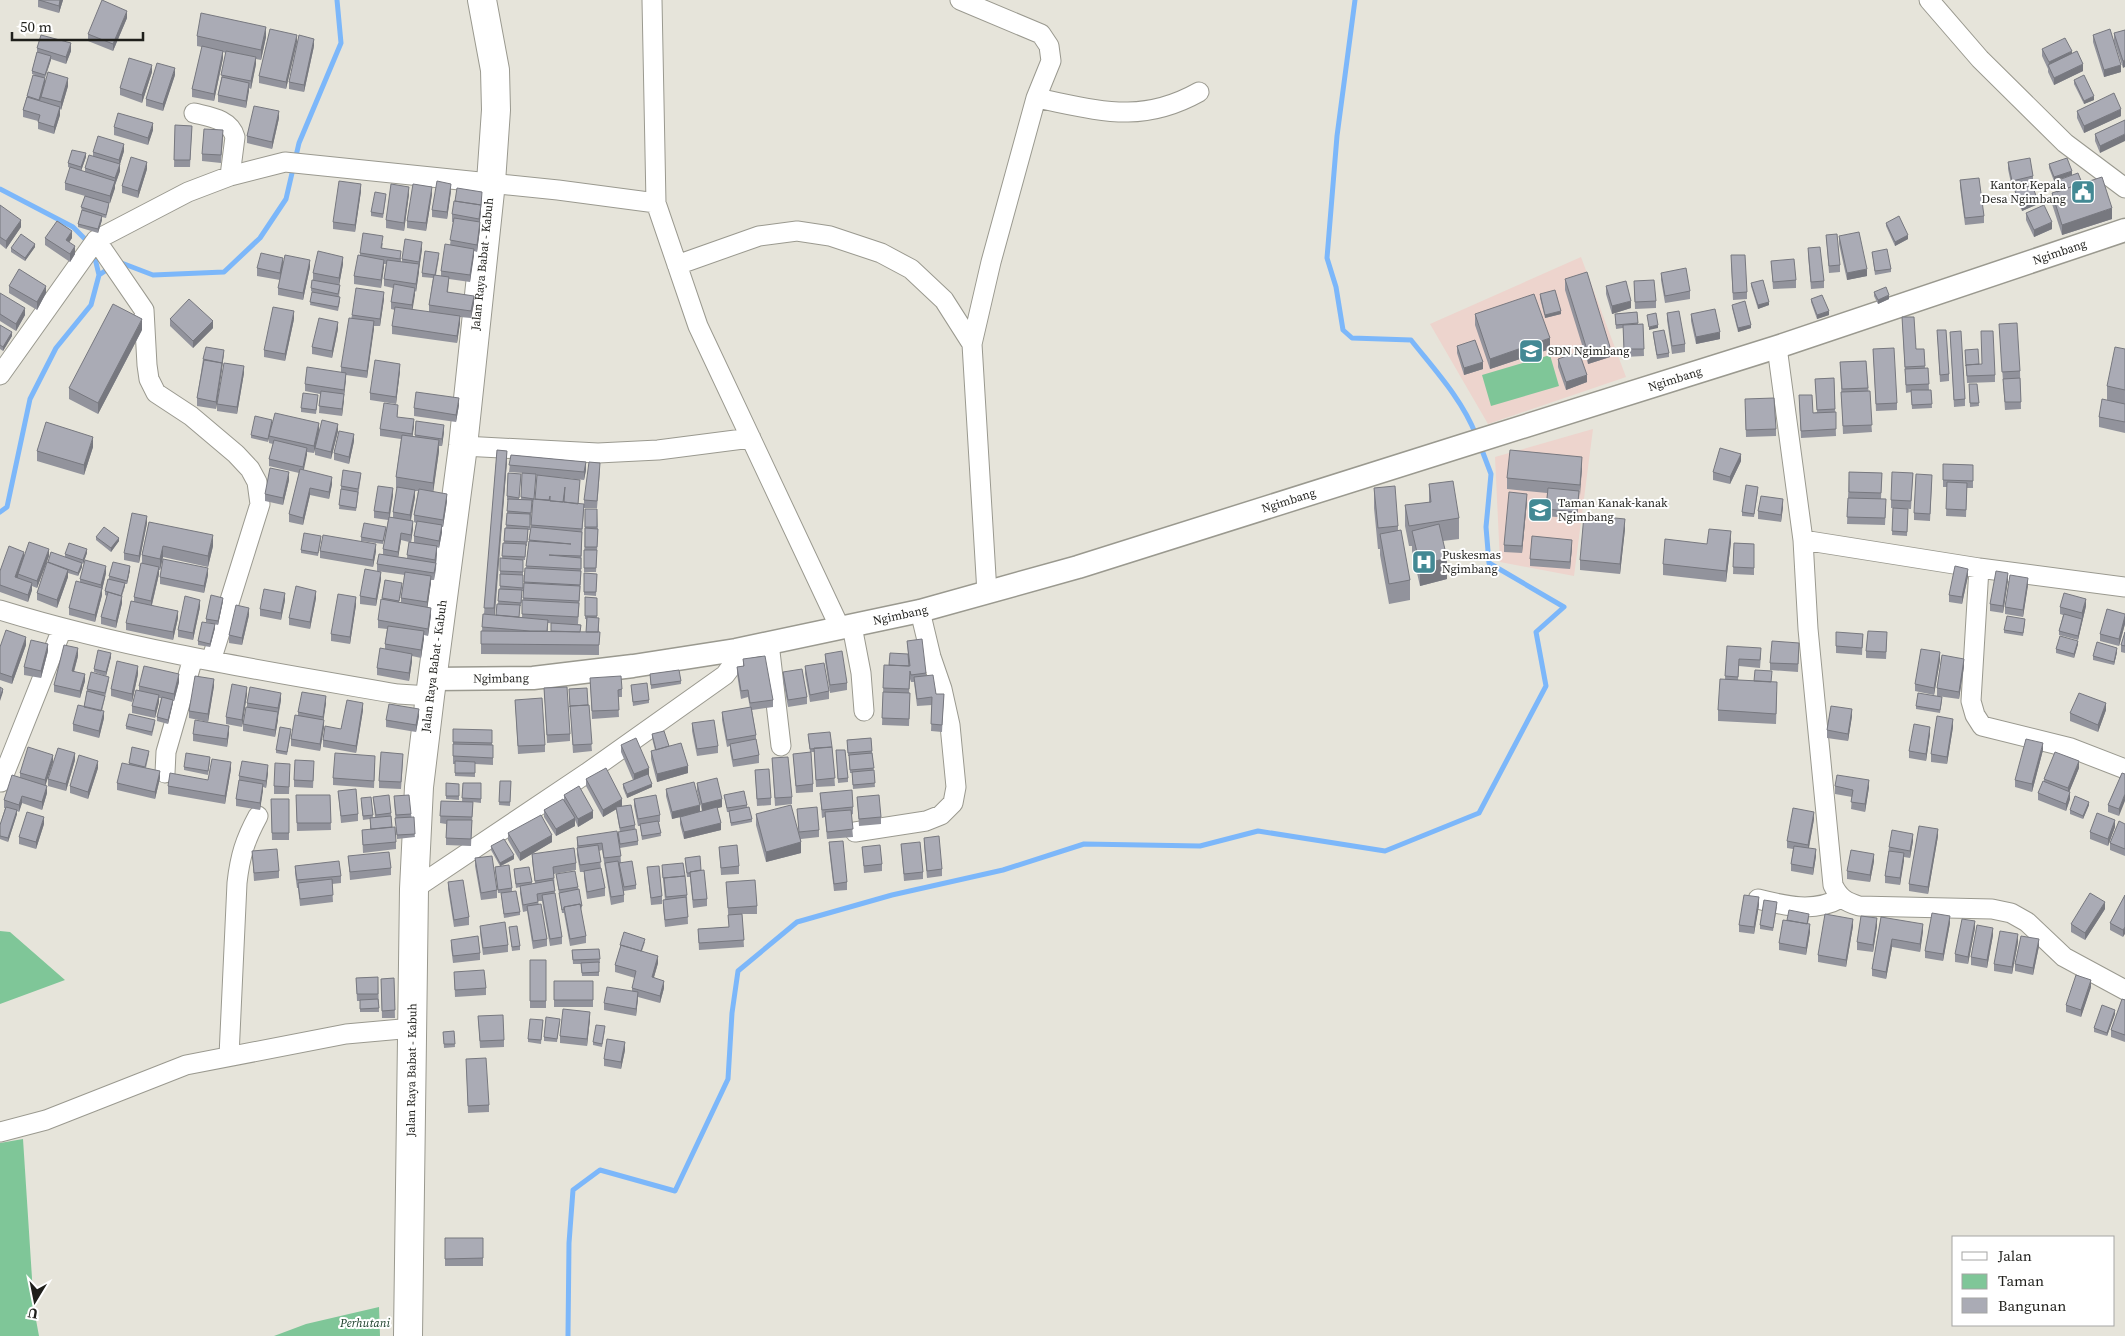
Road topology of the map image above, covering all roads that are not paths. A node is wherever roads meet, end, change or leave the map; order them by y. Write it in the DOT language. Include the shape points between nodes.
graph roads {
  1 [pos="482,0"];
  2 [pos="652,0"];
  3 [pos="960,0"];
  4 [pos="1929,0"];
  5 [pos="1199,92"];
  6 [pos="1036,98"];
  7 [pos="194,113"];
  8 [pos="230,176"];
  9 [pos="491,182"];
  10 [pos="2125,188"];
  11 [pos="656,203"];
  12 [pos="2125,230"];
  13 [pos="95,246"];
  14 [pos="677,265"];
  15 [pos="972,344"];
  16 [pos="1777,346"];
  17 [pos="4,363"];
  18 [pos="751,438"];
  19 [pos="463,446"];
  20 [pos="1803,540"];
  21 [pos="1979,568"];
  22 [pos="2125,587"];
  23 [pos="987,593"];
  24 [pos="0,610"];
  25 [pos="920,611"];
  26 [pos="846,627"];
  27 [pos="62,629"];
  28 [pos="769,643"];
  29 [pos="736,650"];
  30 [pos="202,659"];
  31 [pos="431,688"];
  32 [pos="864,711"];
  33 [pos="781,746"];
  34 [pos="2125,769"];
  35 [pos="165,773"];
  36 [pos="1,782"];
  37 [pos="258,816"];
  38 [pos="855,832"];
  39 [pos="414,889"];
  40 [pos="1841,898"];
  41 [pos="1758,900"];
  42 [pos="2125,990"];
  43 [pos="413,1028"];
  44 [pos="228,1056"];
  45 [pos="0,1132"];
  46 [pos="408,1336"];
  1 -- 9 [label="main road, Jalan Raya Babat - Kabuh" via="494,70 496,110"];
  2 -- 11 [label="street"];
  3 -- 6 [label="street" via="1041,34 1049,46 1051,61"];
  4 -- 10 [label="street" via="1980,59 2065,143"];
  5 -- 6 [label="street" via="1157,110 1125,114"];
  6 -- 15 [label="street"];
  7 -- 8 [label="street" via="220,119 234,132"];
  8 -- 9 [label="street" via="285,162"];
  8 -- 13 [label="street" via="188,192"];
  9 -- 11 [label="street"];
  9 -- 19 [label="main road, Jalan Raya Babat - Kabuh"];
  11 -- 14 [label="street"];
  12 -- 16 [label="street, Ngimbang"];
  13 -- 17 [label="street"];
  13 -- 30 [label="street" via="144,310 149,379 156,393 191,416 236,454 257,482 260,504"];
  14 -- 15 [label="street" via="759,236 797,231 830,236 881,252 911,269 944,300"];
  14 -- 18 [label="street" via="698,326"];
  15 -- 23 [label="street"];
  16 -- 20 [label="street"];
  16 -- 23 [label="street, Ngimbang"];
  18 -- 19 [label="street" via="658,450 598,453"];
  18 -- 26 [label="street"];
  19 -- 31 [label="main road, Jalan Raya Babat - Kabuh"];
  20 -- 21 [label="street"];
  20 -- 40 [label="street" via="1808,629 1831,867 1833,885"];
  21 -- 22 [label="street"];
  21 -- 34 [label="street" via="1972,687 1979,723 2071,748"];
  23 -- 25 [label="street, Ngimbang"];
  24 -- 27 [label="street"];
  25 -- 26 [label="street, Ngimbang"];
  25 -- 38 [label="street" via="950,725 956,787 953,803 941,815 926,821"];
  26 -- 28 [label="street, Ngimbang"];
  26 -- 32 [label="street" via="861,673"];
  27 -- 30 [label="street"];
  27 -- 36 [label="street"];
  28 -- 29 [label="street, Ngimbang"];
  28 -- 33 [label="street"];
  29 -- 31 [label="street, Ngimbang" via="633,666"];
  29 -- 39 [label="street" via="734,663 725,675 587,773"];
  30 -- 31 [label="street" via="398,694"];
  30 -- 35 [label="street" via="166,752"];
  31 -- 39 [label="main road, Jalan Raya Babat - Kabuh" via="419,787"];
  37 -- 44 [label="street" via="240,858"];
  39 -- 43 [label="main road, Jalan Raya Babat - Kabuh"];
  40 -- 41 [label="street" via="1828,904 1795,908"];
  40 -- 42 [label="street" via="1859,906 2011,912 2027,922 2064,957"];
  43 -- 44 [label="street" via="346,1034"];
  43 -- 46 [label="main road, Jalan Raya Babat - Kabuh"];
  44 -- 45 [label="street" via="186,1065 46,1120"];
}
